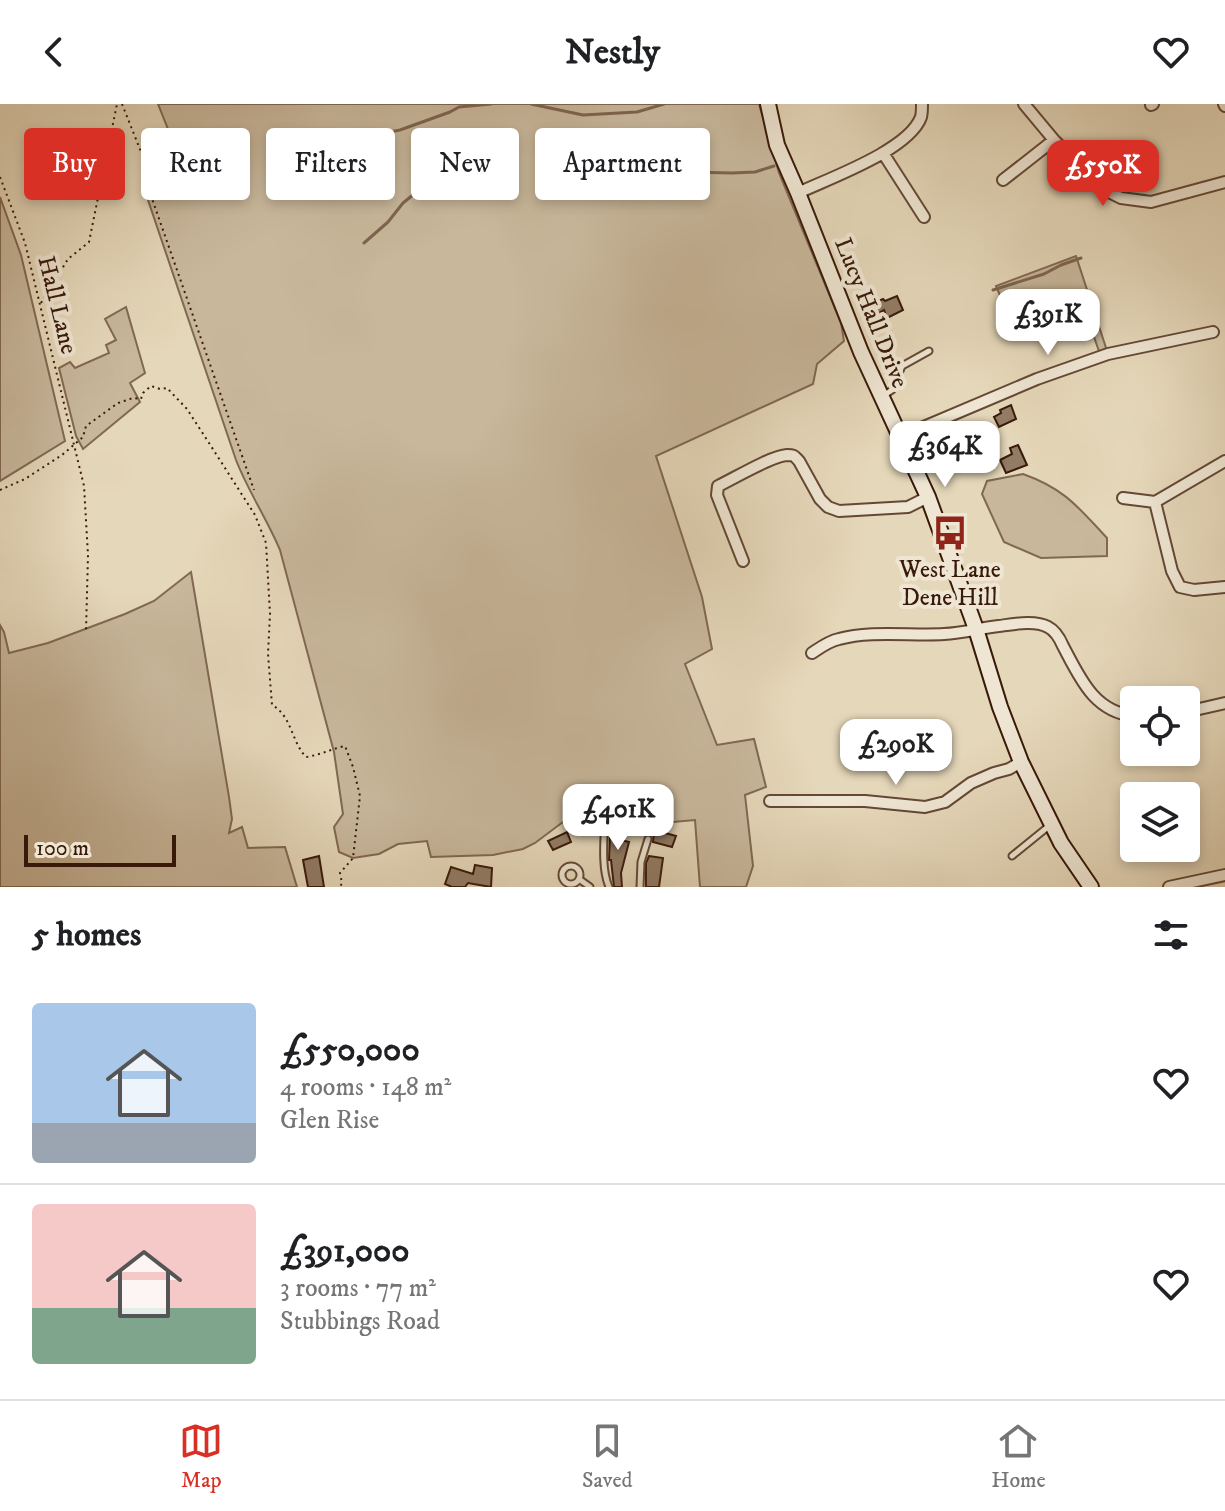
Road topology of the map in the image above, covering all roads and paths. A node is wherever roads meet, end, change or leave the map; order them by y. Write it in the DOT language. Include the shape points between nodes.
graph roads {
  1 [pos="117,104"];
  2 [pos="122,104"];
  3 [pos="768,104"];
  4 [pos="922,104"];
  5 [pos="1024,104"];
  6 [pos="1054,140"];
  7 [pos="883,153"];
  8 [pos="0,177"];
  9 [pos="1003,180"];
  10 [pos="1225,182"];
  11 [pos="798,193"];
  12 [pos="924,217"];
  13 [pos="41,303"];
  14 [pos="1213,332"];
  15 [pos="929,351"];
  16 [pos="882,397"];
  17 [pos="900,437"];
  18 [pos="75,444"];
  19 [pos="1225,461"];
  20 [pos="0,490"];
  21 [pos="254,490"];
  22 [pos="928,497"];
  23 [pos="1123,498"];
  24 [pos="1155,502"];
  25 [pos="743,561"];
  26 [pos="1225,587"];
  27 [pos="976,629"];
  28 [pos="86,631"];
  29 [pos="812,653"];
  30 [pos="1225,703"];
  31 [pos="1200,709"];
  32 [pos="1120,712"];
  33 [pos="1021,762"];
  34 [pos="770,801"];
  35 [pos="605,810"];
  36 [pos="1051,824"];
  37 [pos="648,839"];
  38 [pos="1012,856"];
  39 [pos="1225,875"];
  40 [pos="579,879"];
  41 [pos="340,887"];
  42 [pos="590,887"];
  43 [pos="609,887"];
  44 [pos="640,887"];
  45 [pos="1091,887"];
  46 [pos="1169,887"];
  1 -- 13 [label="path" via="89,242 68,259"];
  2 -- 21 [label="path"];
  3 -- 11 [label="street, Lucy Hall Drive" via="777,145"];
  4 -- 7 [label="street" via="921,117 907,136"];
  5 -- 6 [label="street"];
  6 -- 9 [label="street"];
  6 -- 10 [label="street" via="1101,188 1121,198 1151,202"];
  7 -- 11 [label="street"];
  7 -- 12 [label="street"];
  8 -- 13 [label="path, Hall Lane"];
  11 -- 16 [label="street, Lucy Hall Drive"];
  13 -- 18 [label="path, Hall Lane"];
  14 -- 17 [label="street" via="1108,354"];
  15 -- 16 [label="lane" via="902,366 892,390"];
  16 -- 17 [label="street, Lucy Hall Drive"];
  17 -- 22 [label="street, Lucy Hall Drive"];
  18 -- 20 [label="path"];
  18 -- 28 [label="path, Hall Lane" via="85,500"];
  18 -- 41 [label="path" via="86,426 118,403 141,399 151,386 167,388 187,409 255,515 266,543 272,705 281,710 306,757 345,746 360,796 353,858 340,873"];
  19 -- 24 [label="street"];
  22 -- 25 [label="street" via="908,507 839,511 820,499 794,456 776,458 718,486"];
  22 -- 27 [label="street, Lucy Hall Drive"];
  23 -- 24 [label="street"];
  24 -- 26 [label="street" via="1180,587"];
  27 -- 29 [label="street" via="840,638"];
  27 -- 32 [label="street" via="1021,623 1048,627 1090,694"];
  27 -- 33 [label="street, Lucy Hall Drive"];
  30 -- 31 [label="street"];
  33 -- 34 [label="street" via="925,807"];
  33 -- 36 [label="street, Lucy Hall Drive"];
  35 -- 43 [label="lane"];
  36 -- 38 [label="lane"];
  36 -- 45 [label="street, Lucy Hall Drive"];
  37 -- 44 [label="lane"];
  39 -- 46 [label="street"];
  40 -- 42 [label="lane"];
}
